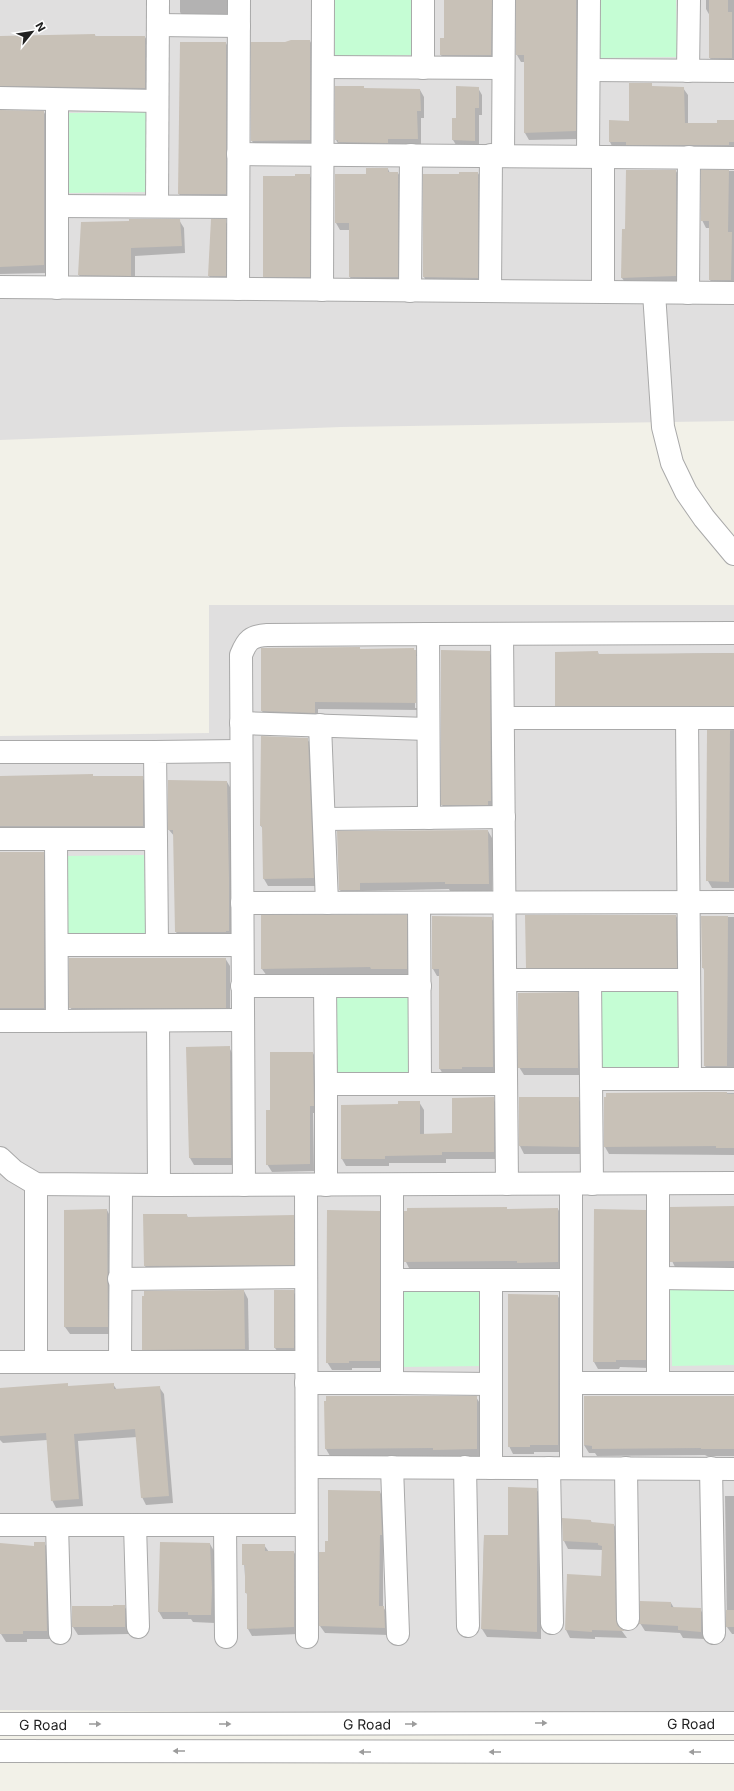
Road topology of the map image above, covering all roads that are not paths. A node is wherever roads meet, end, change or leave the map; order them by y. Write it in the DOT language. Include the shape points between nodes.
graph roads {
  1 [pos="158,0"];
  2 [pos="239,0"];
  3 [pos="323,0"];
  4 [pos="423,0"];
  5 [pos="504,0"];
  6 [pos="589,0"];
  7 [pos="689,0"];
  8 [pos="158,25"];
  9 [pos="239,26"];
  10 [pos="323,67"];
  11 [pos="423,68"];
  12 [pos="503,68"];
  13 [pos="589,70"];
  14 [pos="688,71"];
  15 [pos="734,71"];
  16 [pos="0,98"];
  17 [pos="57,100"];
  18 [pos="158,101"];
  19 [pos="238,154"];
  20 [pos="323,154"];
  21 [pos="411,155"];
  22 [pos="497,156"];
  23 [pos="596,156"];
  24 [pos="689,157"];
  25 [pos="734,158"];
  26 [pos="57,206"];
  27 [pos="157,206"];
  28 [pos="238,207"];
  29 [pos="0,287"];
  30 [pos="56,288"];
  31 [pos="238,289"];
  32 [pos="322,290"];
  33 [pos="410,291"];
  34 [pos="490,291"];
  35 [pos="603,292"];
  36 [pos="654,293"];
  37 [pos="688,293"];
  38 [pos="734,294"];
  39 [pos="734,554"];
  40 [pos="428,634"];
  41 [pos="502,634"];
  42 [pos="734,634"];
  43 [pos="504,718"];
  44 [pos="687,718"];
  45 [pos="734,718"];
  46 [pos="241,724"];
  47 [pos="320,725"];
  48 [pos="428,729"];
  49 [pos="240,751"];
  50 [pos="0,752"];
  51 [pos="155,752"];
  52 [pos="504,817"];
  53 [pos="429,818"];
  54 [pos="324,819"];
  55 [pos="0,839"];
  56 [pos="56,839"];
  57 [pos="156,839"];
  58 [pos="688,902"];
  59 [pos="734,902"];
  60 [pos="242,903"];
  61 [pos="327,903"];
  62 [pos="419,903"];
  63 [pos="505,903"];
  64 [pos="57,945"];
  65 [pos="157,945"];
  66 [pos="242,945"];
  67 [pos="506,980"];
  68 [pos="590,980"];
  69 [pos="689,980"];
  70 [pos="242,986"];
  71 [pos="325,986"];
  72 [pos="420,986"];
  73 [pos="242,1020"];
  74 [pos="0,1021"];
  75 [pos="57,1021"];
  76 [pos="158,1021"];
  77 [pos="591,1079"];
  78 [pos="690,1079"];
  79 [pos="734,1079"];
  80 [pos="326,1084"];
  81 [pos="420,1084"];
  82 [pos="506,1084"];
  83 [pos="0,1158"];
  84 [pos="36,1184"];
  85 [pos="392,1184"];
  86 [pos="507,1184"];
  87 [pos="581,1184"];
  88 [pos="658,1184"];
  89 [pos="734,1184"];
  90 [pos="121,1185"];
  91 [pos="244,1185"];
  92 [pos="316,1185"];
  93 [pos="159,1186"];
  94 [pos="306,1277"];
  95 [pos="658,1278"];
  96 [pos="734,1278"];
  97 [pos="119,1279"];
  98 [pos="392,1280"];
  99 [pos="490,1280"];
  100 [pos="571,1280"];
  101 [pos="0,1362"];
  102 [pos="36,1362"];
  103 [pos="120,1362"];
  104 [pos="306,1373"];
  105 [pos="571,1383"];
  106 [pos="658,1383"];
  107 [pos="734,1383"];
  108 [pos="392,1384"];
  109 [pos="491,1384"];
  110 [pos="306,1467"];
  111 [pos="392,1467"];
  112 [pos="465,1467"];
  113 [pos="491,1468"];
  114 [pos="549,1468"];
  115 [pos="572,1468"];
  116 [pos="626,1468"];
  117 [pos="711,1468"];
  118 [pos="734,1469"];
  119 [pos="0,1525"];
  120 [pos="57,1525"];
  121 [pos="135,1525"];
  122 [pos="225,1525"];
  123 [pos="306,1525"];
  124 [pos="628,1619"];
  125 [pos="552,1623"];
  126 [pos="468,1626"];
  127 [pos="138,1627"];
  128 [pos="60,1633"];
  129 [pos="714,1633"];
  130 [pos="398,1634"];
  131 [pos="226,1637"];
  132 [pos="307,1637"];
  133 [pos="734,1723"];
  134 [pos="0,1724"];
  135 [pos="0,1751"];
  136 [pos="734,1752"];
  1 -- 8 [label="street"];
  2 -- 9 [label="street"];
  3 -- 10 [label="street"];
  4 -- 11 [label="street"];
  5 -- 12 [label="street"];
  6 -- 13 [label="street"];
  7 -- 14 [label="street"];
  8 -- 9 [label="street"];
  8 -- 18 [label="street"];
  9 -- 19 [label="street"];
  10 -- 11 [label="street"];
  10 -- 20 [label="street"];
  11 -- 12 [label="street"];
  12 -- 22 [label="street"];
  13 -- 14 [label="street"];
  13 -- 23 [label="street"];
  14 -- 15 [label="street"];
  16 -- 17 [label="street"];
  17 -- 18 [label="street"];
  17 -- 26 [label="street"];
  18 -- 27 [label="street"];
  19 -- 20 [label="street"];
  19 -- 28 [label="street"];
  20 -- 21 [label="street"];
  20 -- 32 [label="street"];
  21 -- 22 [label="street"];
  21 -- 33 [label="street"];
  22 -- 23 [label="street"];
  22 -- 34 [label="street"];
  23 -- 24 [label="street"];
  23 -- 35 [label="street"];
  24 -- 25 [label="street"];
  24 -- 37 [label="street"];
  26 -- 27 [label="street"];
  26 -- 30 [label="street"];
  27 -- 28 [label="street"];
  28 -- 31 [label="street"];
  29 -- 30 [label="street"];
  30 -- 31 [label="street"];
  31 -- 32 [label="street"];
  32 -- 33 [label="street"];
  33 -- 34 [label="street"];
  34 -- 35 [label="street"];
  35 -- 36 [label="street"];
  36 -- 37 [label="street"];
  36 -- 39 [label="street" via="663,427 672,462 686,492"];
  37 -- 38 [label="street"];
  40 -- 41 [label="street"];
  40 -- 46 [label="street" via="256,636 246,642 241,655"];
  40 -- 48 [label="street"];
  41 -- 42 [label="street"];
  41 -- 43 [label="street"];
  43 -- 44 [label="street"];
  43 -- 52 [label="street"];
  44 -- 45 [label="street"];
  44 -- 58 [label="street"];
  46 -- 47 [label="street"];
  46 -- 49 [label="street"];
  47 -- 48 [label="street"];
  47 -- 54 [label="street"];
  48 -- 53 [label="street"];
  49 -- 51 [label="street"];
  49 -- 60 [label="street"];
  50 -- 51 [label="street"];
  51 -- 57 [label="street"];
  52 -- 53 [label="street"];
  52 -- 63 [label="street"];
  53 -- 54 [label="street"];
  54 -- 61 [label="street"];
  55 -- 56 [label="street"];
  56 -- 57 [label="street"];
  56 -- 64 [label="street"];
  57 -- 65 [label="street"];
  58 -- 59 [label="street"];
  58 -- 63 [label="street"];
  58 -- 69 [label="street"];
  60 -- 61 [label="street"];
  60 -- 66 [label="street"];
  61 -- 62 [label="street"];
  62 -- 63 [label="street"];
  62 -- 72 [label="street"];
  63 -- 67 [label="street"];
  64 -- 65 [label="street"];
  64 -- 75 [label="street"];
  65 -- 66 [label="street"];
  66 -- 70 [label="street"];
  67 -- 68 [label="street"];
  67 -- 82 [label="street"];
  68 -- 69 [label="street"];
  68 -- 77 [label="street"];
  69 -- 78 [label="street"];
  70 -- 71 [label="street"];
  70 -- 73 [label="street"];
  71 -- 72 [label="street"];
  71 -- 80 [label="street"];
  72 -- 81 [label="street"];
  73 -- 76 [label="street"];
  73 -- 91 [label="street"];
  74 -- 75 [label="street"];
  75 -- 76 [label="street"];
  76 -- 93 [label="street"];
  77 -- 78 [label="street"];
  77 -- 87 [label="street"];
  78 -- 79 [label="street"];
  80 -- 81 [label="street"];
  80 -- 92 [label="street"];
  81 -- 82 [label="street"];
  82 -- 86 [label="street"];
  83 -- 84 [label="street" via="14,1171"];
  84 -- 90 [label="street"];
  84 -- 102 [label="street"];
  85 -- 86 [label="street"];
  85 -- 92 [label="street"];
  85 -- 98 [label="street"];
  86 -- 87 [label="street"];
  87 -- 88 [label="street"];
  87 -- 100 [label="street"];
  88 -- 89 [label="street"];
  88 -- 95 [label="street"];
  90 -- 93 [label="street"];
  90 -- 97 [label="street"];
  91 -- 92 [label="street"];
  91 -- 93 [label="street"];
  92 -- 94 [label="street"];
  94 -- 97 [label="street"];
  94 -- 104 [label="street"];
  95 -- 96 [label="street"];
  95 -- 106 [label="street"];
  97 -- 103 [label="street"];
  98 -- 99 [label="street"];
  98 -- 108 [label="street"];
  99 -- 100 [label="street"];
  99 -- 109 [label="street"];
  100 -- 105 [label="street"];
  101 -- 102 [label="street"];
  102 -- 103 [label="street"];
  103 -- 104 [label="street"];
  104 -- 108 [label="street"];
  104 -- 110 [label="street"];
  105 -- 106 [label="street"];
  105 -- 115 [label="street"];
  106 -- 107 [label="street"];
  108 -- 109 [label="street"];
  109 -- 113 [label="street"];
  110 -- 111 [label="street"];
  110 -- 123 [label="street"];
  111 -- 112 [label="street"];
  111 -- 130 [label="street"];
  112 -- 113 [label="street"];
  112 -- 126 [label="street"];
  113 -- 114 [label="street"];
  114 -- 115 [label="street"];
  114 -- 125 [label="street"];
  115 -- 116 [label="street"];
  116 -- 117 [label="street"];
  116 -- 124 [label="street"];
  117 -- 118 [label="street"];
  117 -- 129 [label="street"];
  119 -- 120 [label="street"];
  120 -- 121 [label="street"];
  120 -- 128 [label="street"];
  121 -- 122 [label="street"];
  121 -- 127 [label="street"];
  122 -- 123 [label="street"];
  122 -- 131 [label="street"];
  123 -- 132 [label="street"];
  134 -- 133 [label="street, G Road, one-way"];
  136 -- 135 [label="street, G Road, one-way"];
}
